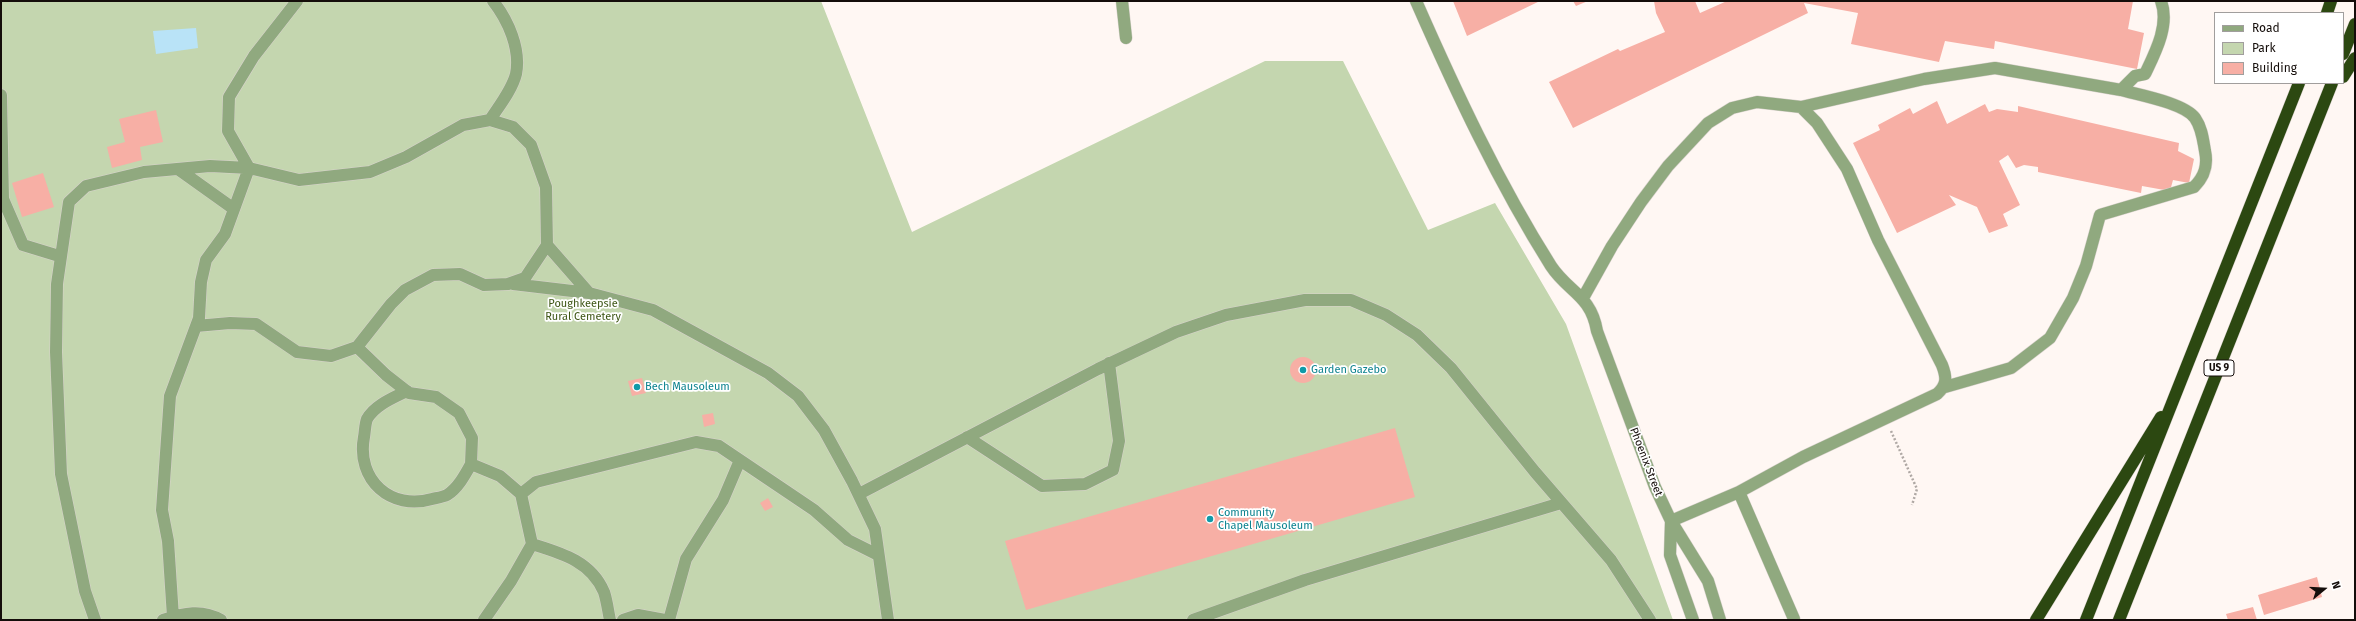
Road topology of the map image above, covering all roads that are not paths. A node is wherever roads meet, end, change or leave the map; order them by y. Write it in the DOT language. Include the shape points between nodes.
graph roads {
  1 [pos="297,1"];
  2 [pos="493,1"];
  3 [pos="1122,1"];
  4 [pos="1416,1"];
  5 [pos="2161,1"];
  6 [pos="2331,1"];
  7 [pos="2327,12"];
  8 [pos="2355,24"];
  9 [pos="1126,38"];
  10 [pos="2344,52"];
  11 [pos="2355,58"];
  12 [pos="2344,75"];
  13 [pos="2299,84"];
  14 [pos="2332,84"];
  15 [pos="2338,84"];
  16 [pos="2121,90"];
  17 [pos="1,95"];
  18 [pos="1801,107"];
  19 [pos="2319,116"];
  20 [pos="490,120"];
  21 [pos="250,168"];
  22 [pos="178,169"];
  23 [pos="234,209"];
  24 [pos="547,245"];
  25 [pos="59,256"];
  26 [pos="508,284"];
  27 [pos="589,293"];
  28 [pos="1583,298"];
  29 [pos="196,326"];
  30 [pos="357,347"];
  31 [pos="1109,363"];
  32 [pos="1944,387"];
  33 [pos="2178,388"];
  34 [pos="407,391"];
  35 [pos="967,437"];
  36 [pos="740,460"];
  37 [pos="471,464"];
  38 [pos="1739,492"];
  39 [pos="521,494"];
  40 [pos="858,494"];
  41 [pos="1561,503"];
  42 [pos="1672,521"];
  43 [pos="532,544"];
  44 [pos="878,555"];
  45 [pos="168,619"];
  46 [pos="1794,619"];
  47 [pos="95,620"];
  48 [pos="221,620"];
  49 [pos="484,620"];
  50 [pos="610,620"];
  51 [pos="623,620"];
  52 [pos="665,620"];
  53 [pos="669,620"];
  54 [pos="888,620"];
  55 [pos="1193,620"];
  56 [pos="1650,620"];
  57 [pos="1693,620"];
  58 [pos="1720,620"];
  59 [pos="2036,620"];
  60 [pos="2086,620"];
  61 [pos="2119,620"];
  1 -- 21 [label="street" via="254,56 229,97 228,131"];
  2 -- 20 [label="street" via="508,25 517,53 516,74"];
  3 -- 9 [label="street"];
  4 -- 28 [label="street, Phoenix Street" via="1455,89 1513,204 1555,271"];
  5 -- 16 [label="street" via="2164,10 2159,44 2145,74 2135,76"];
  6 -- 7 [label="highway"];
  8 -- 10 [label="highway"];
  11 -- 12 [label="highway"];
  13 -- 33 [label="highway, US 9"];
  14 -- 19 [label="highway, US 9"];
  15 -- 19 [label="highway"];
  16 -- 18 [label="street" via="1995,68 1924,78"];
  16 -- 32 [label="street" via="2186,110 2197,123 2204,138 2207,158 2201,180 2194,187 2100,215 2086,266 2073,298 2050,338 2011,368"];
  17 -- 25 [label="street" via="3,199 23,245"];
  18 -- 28 [label="street" via="1757,102 1732,108 1708,122 1668,166 1641,202 1612,246"];
  18 -- 32 [label="street" via="1817,123 1847,169 1878,240 1942,365 1946,377"];
  19 -- 61 [label="highway, US 9"];
  20 -- 21 [label="street" via="463,126 406,157 370,172 298,180"];
  20 -- 24 [label="street" via="513,127 531,145 546,187"];
  21 -- 22 [label="street" via="210,166"];
  21 -- 23 [label="street"];
  22 -- 23 [label="street"];
  22 -- 25 [label="street" via="144,172 86,186 69,202"];
  23 -- 29 [label="street" via="224,234 206,260 201,282 200,318"];
  24 -- 26 [label="street" via="525,278"];
  24 -- 27 [label="street"];
  25 -- 47 [label="street" via="56,352 61,474 85,591"];
  26 -- 27 [label="street"];
  26 -- 30 [label="street" via="484,285 460,274 433,275 405,290"];
  27 -- 40 [label="street" via="653,310 768,373 798,396 824,430"];
  28 -- 42 [label="street, Phoenix Street" via="1595,318 1597,331 1655,487"];
  29 -- 30 [label="street" via="256,324 297,352 331,356"];
  29 -- 45 [label="street" via="170,396 165,445 162,510 168,541"];
  30 -- 34 [label="street"];
  31 -- 35 [label="street"];
  31 -- 35 [label="street" via="1120,441 1113,470 1085,484 1042,486"];
  31 -- 41 [label="street" via="1176,332 1226,315 1305,300 1351,300 1386,315 1417,334 1485,407"];
  32 -- 38 [label="street" via="1923,402 1803,457"];
  33 -- 59 [label="highway"];
  33 -- 60 [label="highway, US 9"];
  34 -- 37 [label="street" via="436,397 459,414 472,438"];
  34 -- 37 [label="street" via="381,404 367,419 363,466 377,488 396,500 420,503 446,495 462,482"];
  35 -- 40 [label="street"];
  36 -- 39 [label="street" via="719,446 696,442 536,482"];
  36 -- 44 [label="street" via="814,510 848,540"];
  36 -- 53 [label="street" via="723,500 686,559"];
  37 -- 39 [label="street" via="500,476"];
  38 -- 42 [label="street"];
  38 -- 46 [label="street"];
  39 -- 43 [label="street"];
  40 -- 44 [label="street" via="875,529"];
  41 -- 55 [label="street" via="1305,580"];
  41 -- 56 [label="street" via="1611,560"];
  42 -- 57 [label="street" via="1670,555"];
  42 -- 58 [label="street, Phoenix Street" via="1708,582"];
  43 -- 49 [label="street" via="511,581"];
  43 -- 50 [label="street" via="569,556 589,569 604,592"];
  44 -- 54 [label="street"];
  45 -- 48 [label="street" via="183,614 208,613"];
  51 -- 52 [label="street" via="638,615"];
}
